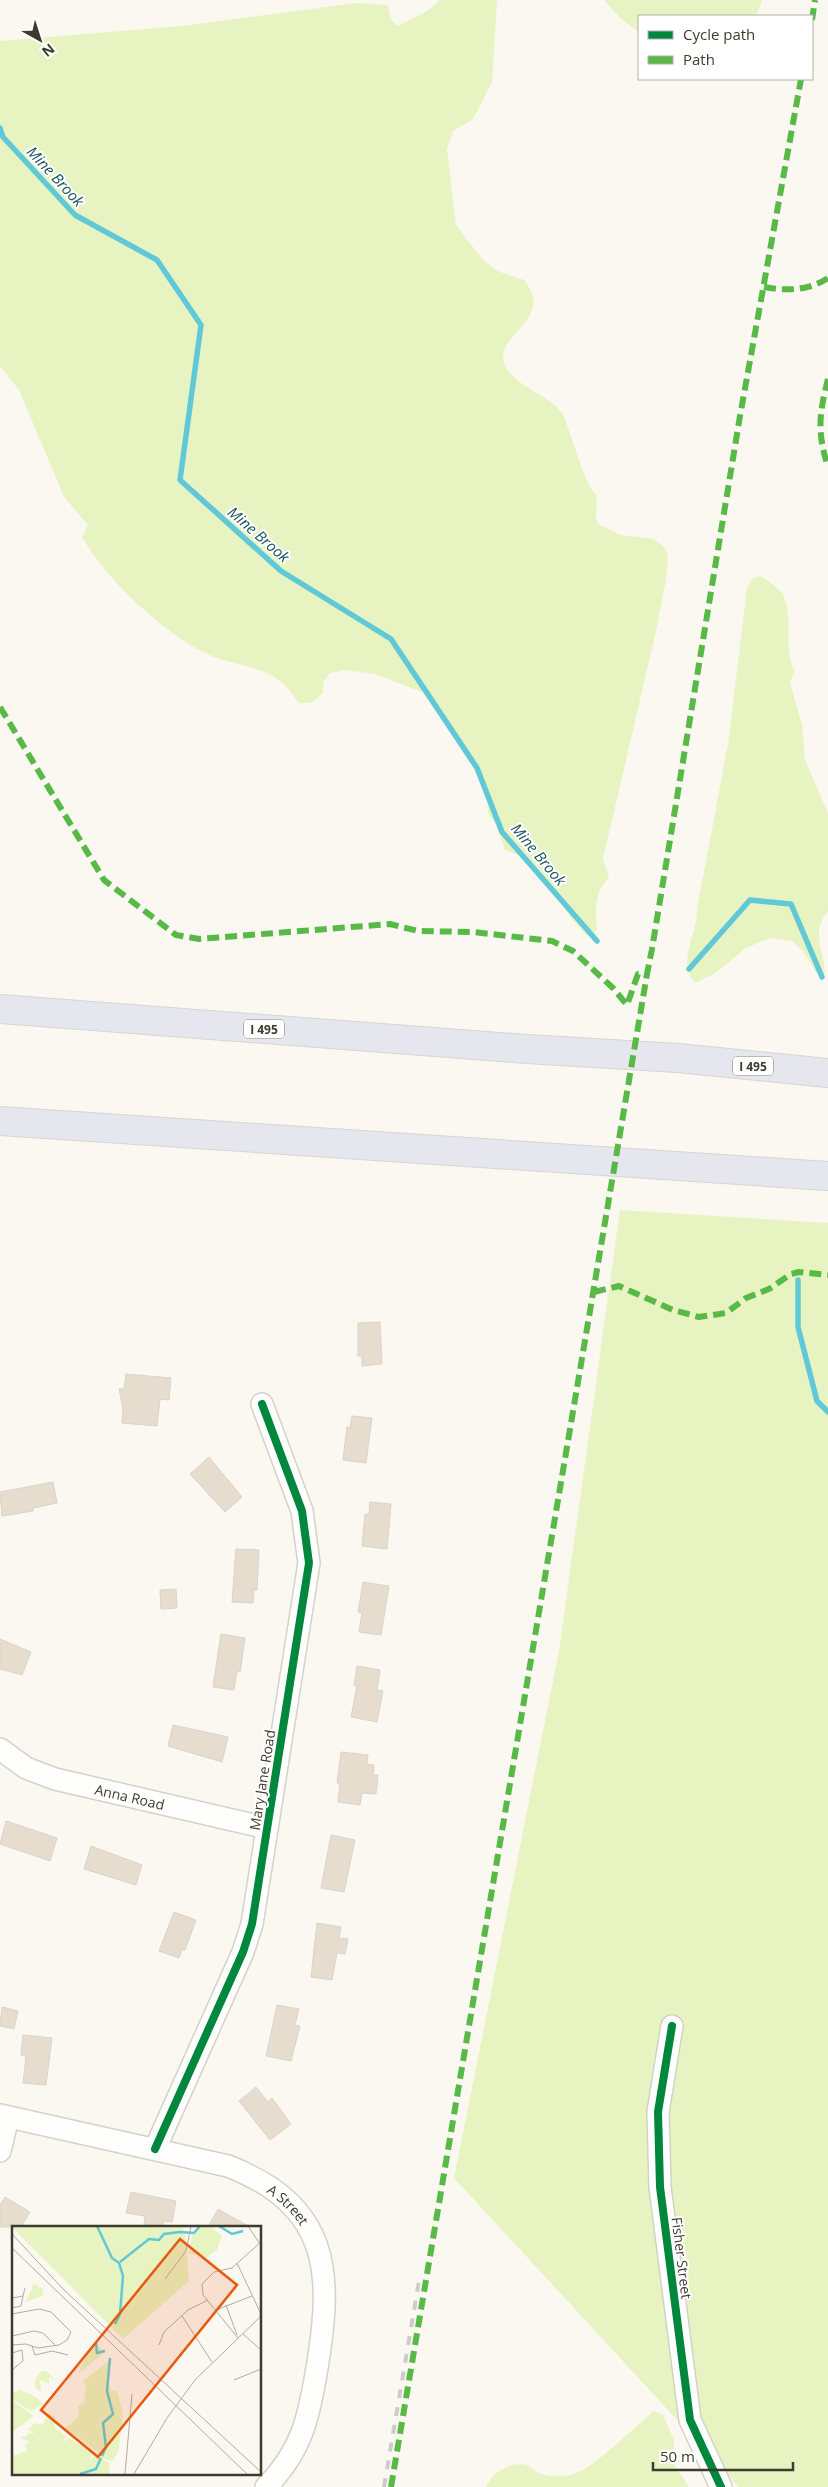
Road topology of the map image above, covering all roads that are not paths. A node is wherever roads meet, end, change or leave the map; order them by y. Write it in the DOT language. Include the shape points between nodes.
graph roads {
  1 [pos="0,1008"];
  2 [pos="828,1073"];
  3 [pos="0,1121"];
  4 [pos="828,1176"];
  5 [pos="262,1404"];
  6 [pos="0,1749"];
  7 [pos="267,1828"];
  8 [pos="672,2026"];
  9 [pos="4,2117"];
  10 [pos="155,2149"];
  11 [pos="0,2151"];
  12 [pos="266,2487"];
  13 [pos="721,2487"];
  1 -- 2 [label="highway, I 495" via="678,1058"];
  3 -- 4 [label="highway"];
  5 -- 7 [label="street, Mary Jane Road" via="302,1511 310,1563"];
  6 -- 7 [label="street, Anna Road" via="26,1768 55,1779"];
  7 -- 10 [label="street, Mary Jane Road" via="252,1924 243,1952"];
  8 -- 13 [label="street, Fisher Street" via="658,2112 660,2187 690,2420"];
  9 -- 10 [label="street, A Street"];
  9 -- 11 [label="street"];
  10 -- 12 [label="street, A Street" via="228,2166 270,2186 304,2222 324,2268 324,2322 309,2412 289,2461"];
}
